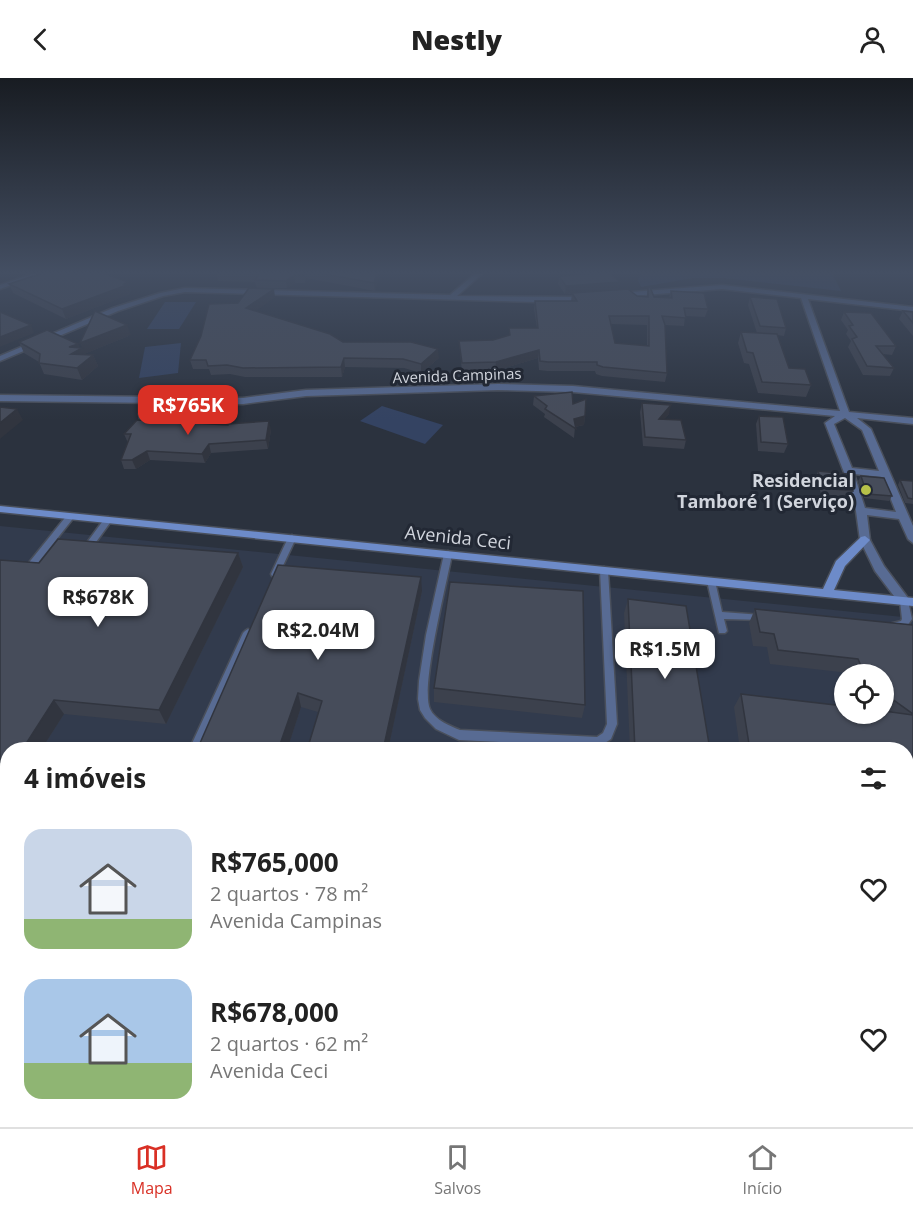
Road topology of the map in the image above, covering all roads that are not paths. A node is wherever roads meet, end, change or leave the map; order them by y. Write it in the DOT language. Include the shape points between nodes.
graph roads {
  1 [pos="90,322"];
  2 [pos="813,322"];
  3 [pos="0,359"];
  4 [pos="0,398"];
  5 [pos="150,401"];
  6 [pos="187,401"];
  7 [pos="845,414"];
  8 [pos="913,421"];
  9 [pos="847,470"];
  10 [pos="887,475"];
  11 [pos="0,509"];
  12 [pos="861,511"];
  13 [pos="71,516"];
  14 [pos="903,516"];
  15 [pos="108,520"];
  16 [pos="292,538"];
  17 [pos="913,538"];
  18 [pos="865,540"];
  19 [pos="97,551"];
  20 [pos="448,554"];
  21 [pos="30,567"];
  22 [pos="604,570"];
  23 [pos="711,581"];
  24 [pos="271,584"];
  25 [pos="827,593"];
  26 [pos="909,601"];
  27 [pos="719,615"];
  28 [pos="775,620"];
  29 [pos="252,626"];
  30 [pos="876,627"];
  31 [pos="722,631"];
  32 [pos="198,742"];
  1 -- 3 [label="street"];
  2 -- 7 [label="street"];
  4 -- 5 [label="street, Avenida Campinas"];
  5 -- 6 [label="street, Avenida Campinas"];
  5 -- 6 [label="lane" via="142,414 149,423 172,419"];
  6 -- 7 [label="street, Avenida Campinas" via="527,386"];
  7 -- 8 [label="street, Avenida Campinas"];
  7 -- 9 [label="street" via="829,423"];
  7 -- 10 [label="street" via="866,429"];
  9 -- 10 [label="street"];
  9 -- 12 [label="street"];
  10 -- 14 [label="street"];
  11 -- 13 [label="main road, Avenida Ceci"];
  12 -- 14 [label="street"];
  12 -- 18 [label="street"];
  13 -- 15 [label="main road, Avenida Ceci"];
  13 -- 21 [label="lane"];
  14 -- 17 [label="street"];
  15 -- 16 [label="main road, Avenida Ceci"];
  15 -- 19 [label="lane" via="86,550"];
  16 -- 20 [label="main road, Avenida Ceci"];
  16 -- 24 [label="lane"];
  18 -- 25 [label="main road" via="840,564"];
  18 -- 26 [label="street" via="879,568"];
  20 -- 22 [label="main road, Avenida Ceci"];
  20 -- 22 [label="lane" via="423,685 424,709 438,725 459,735 599,742 606,736 612,724"];
  22 -- 23 [label="main road, Avenida Ceci"];
  23 -- 25 [label="main road, Avenida Ceci"];
  23 -- 27 [label="lane"];
  25 -- 26 [label="main road, Avenida Ceci"];
  26 -- 30 [label="lane" via="904,624"];
  27 -- 28 [label="lane"];
  27 -- 31 [label="lane"];
  29 -- 32 [label="lane"];
}
